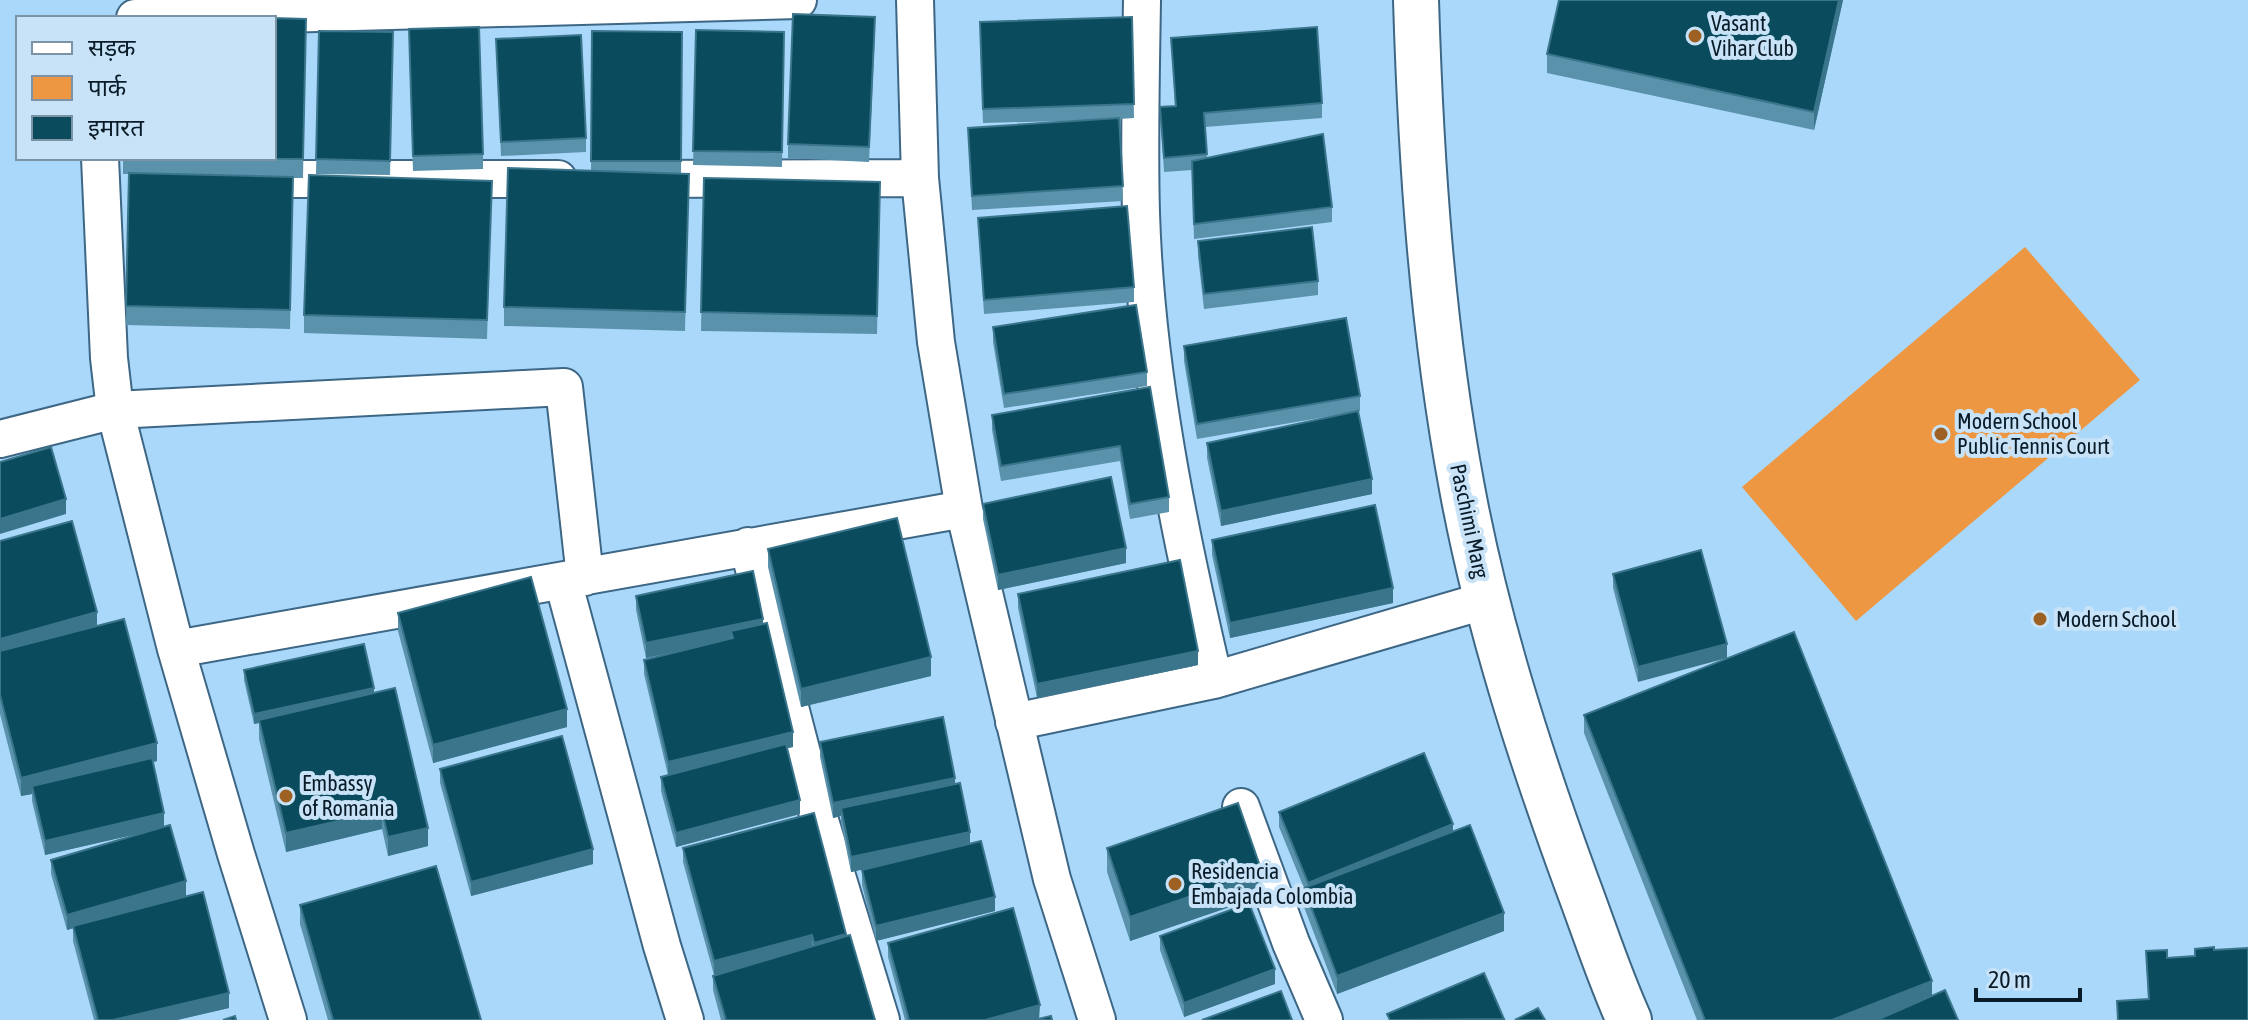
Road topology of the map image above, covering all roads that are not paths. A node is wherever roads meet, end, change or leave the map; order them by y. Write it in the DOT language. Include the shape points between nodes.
graph roads {
  1 [pos="798,0"];
  2 [pos="915,0"];
  3 [pos="1142,0"];
  4 [pos="1416,0"];
  5 [pos="455,4"];
  6 [pos="181,16"];
  7 [pos="101,168"];
  8 [pos="920,178"];
  9 [pos="137,179"];
  10 [pos="212,179"];
  11 [pos="115,410"];
  12 [pos="0,439"];
  13 [pos="964,509"];
  14 [pos="748,546"];
  15 [pos="574,579"];
  16 [pos="1487,600"];
  17 [pos="176,649"];
  18 [pos="1214,680"];
  19 [pos="1014,722"];
  20 [pos="1241,807"];
  21 [pos="288,1020"];
  22 [pos="685,1020"];
  23 [pos="881,1020"];
  24 [pos="1097,1020"];
  25 [pos="1324,1020"];
  26 [pos="1629,1020"];
  1 -- 5 [label="street"];
  2 -- 8 [label="street"];
  3 -- 18 [label="street" via="1141,215 1153,361 1185,556"];
  4 -- 16 [label="main road, Paschimi Marg" via="1420,128 1436,318 1462,489"];
  5 -- 6 [label="street"];
  7 -- 9 [label="street"];
  7 -- 11 [label="street"];
  8 -- 10 [label="street"];
  8 -- 13 [label="street" via="936,342"];
  11 -- 12 [label="street"];
  11 -- 15 [label="street" via="564,387"];
  11 -- 17 [label="street"];
  13 -- 14 [label="street"];
  13 -- 19 [label="street"];
  14 -- 15 [label="street"];
  14 -- 23 [label="street" via="817,811"];
  15 -- 17 [label="street"];
  15 -- 22 [label="street" via="662,946"];
  16 -- 18 [label="street"];
  16 -- 26 [label="main road, Paschimi Marg" via="1552,816"];
  17 -- 21 [label="street"];
  18 -- 19 [label="street"];
  19 -- 24 [label="street" via="1052,879"];
  20 -- 25 [label="street"];
}
